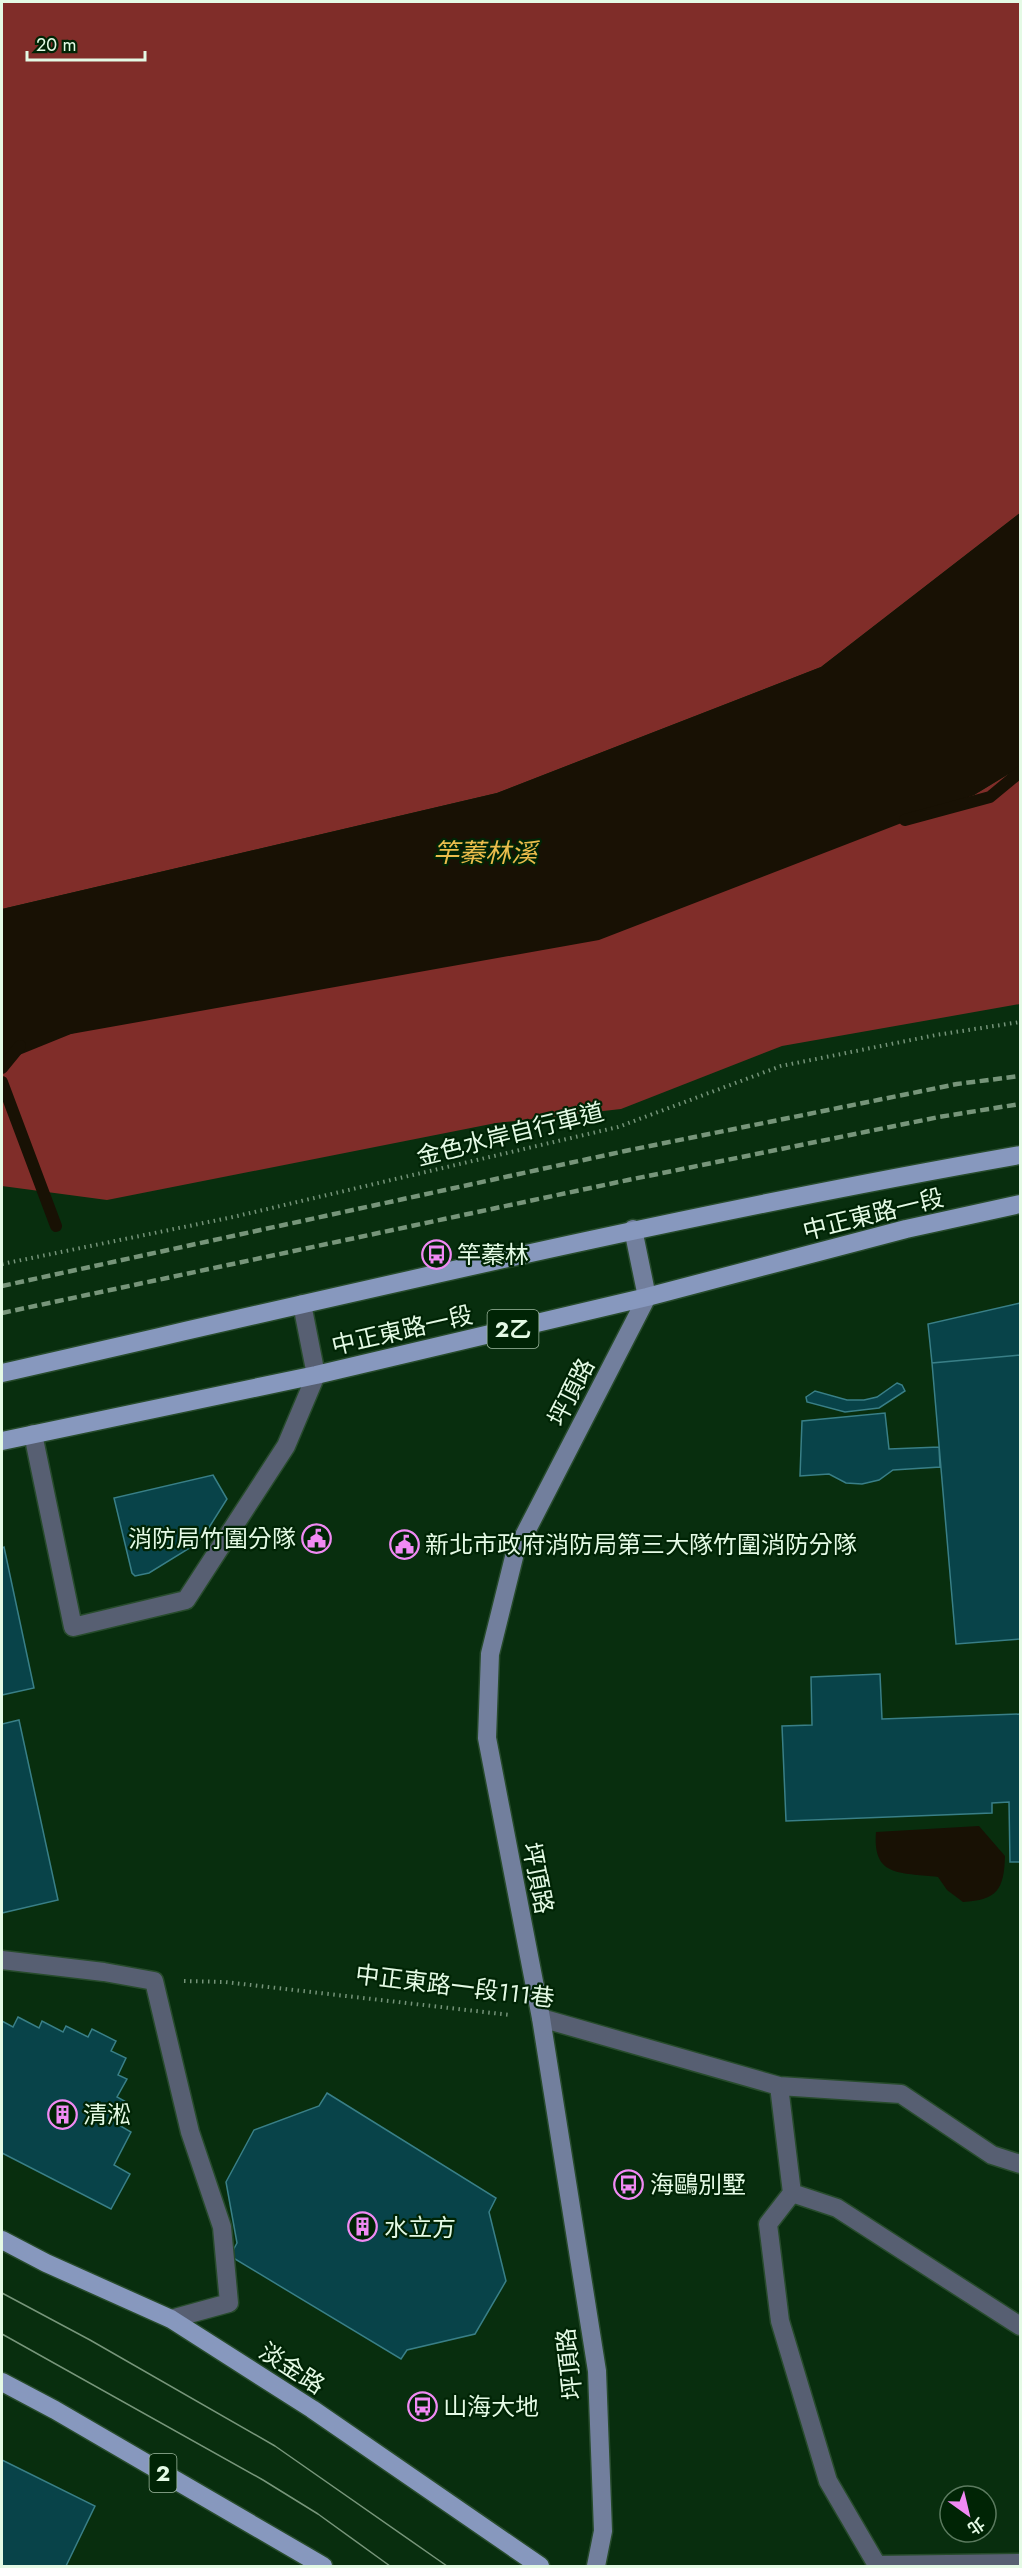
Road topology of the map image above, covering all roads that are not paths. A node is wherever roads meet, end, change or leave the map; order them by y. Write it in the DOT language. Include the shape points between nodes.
graph roads {
  1 [pos="1020,1155"];
  2 [pos="1020,1204"];
  3 [pos="633,1229"];
  4 [pos="647,1297"];
  5 [pos="302,1304"];
  6 [pos="2,1373"];
  7 [pos="316,1376"];
  8 [pos="33,1434"];
  9 [pos="2,1441"];
  10 [pos="2,1960"];
  11 [pos="541,2018"];
  12 [pos="779,2086"];
  13 [pos="1020,2164"];
  14 [pos="792,2193"];
  15 [pos="2,2240"];
  16 [pos="171,2319"];
  17 [pos="1020,2326"];
  18 [pos="2,2382"];
  19 [pos="1020,2563"];
  20 [pos="323,2566"];
  21 [pos="540,2566"];
  22 [pos="596,2566"];
  1 -- 3 [label="main road, 中正東路一段"];
  2 -- 4 [label="main road, 中正東路一段 / 2乙" via="906,1229"];
  3 -- 4 [label="street"];
  3 -- 5 [label="main road, 中正東路一段"];
  4 -- 7 [label="main road, 中正東路一段 / 2乙"];
  4 -- 11 [label="street, 坪頂路" via="515,1553 490,1654 487,1738"];
  5 -- 6 [label="main road, 中正東路一段"];
  5 -- 7 [label="street"];
  7 -- 8 [label="main road, 中正東路一段 / 2乙"];
  7 -- 8 [label="street" via="286,1446 186,1600 73,1627"];
  8 -- 9 [label="main road, 中正東路一段 / 2乙"];
  10 -- 16 [label="street" via="154,1981 190,2132 222,2227 229,2303"];
  11 -- 12 [label="street, 中正東路一段111巷"];
  11 -- 22 [label="street, 坪頂路" via="597,2371 603,2531"];
  12 -- 13 [label="street, 中正東路一段111巷" via="901,2094 992,2155"];
  12 -- 14 [label="street"];
  14 -- 17 [label="street" via="837,2208"];
  14 -- 19 [label="street" via="768,2224 780,2320 828,2481 877,2565"];
  15 -- 16 [label="main road, 淡金路"];
  16 -- 21 [label="main road, 淡金路" via="312,2409"];
  18 -- 20 [label="main road, 2"];
}
